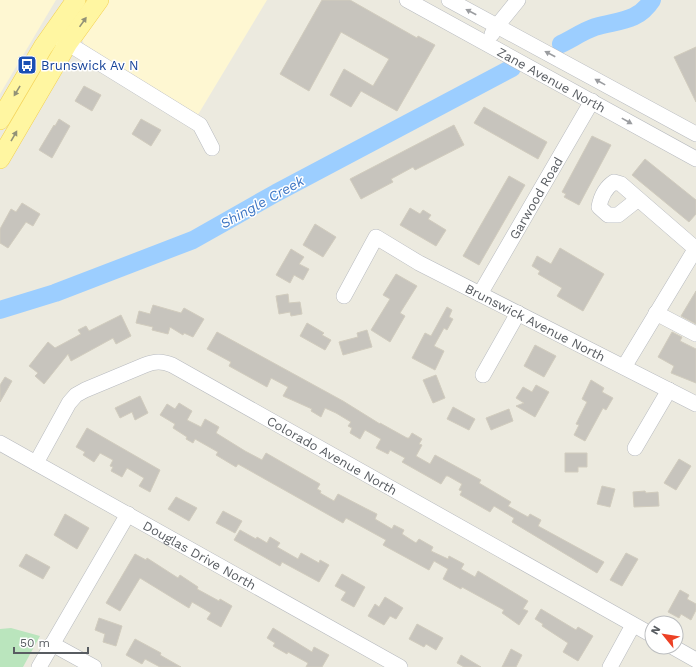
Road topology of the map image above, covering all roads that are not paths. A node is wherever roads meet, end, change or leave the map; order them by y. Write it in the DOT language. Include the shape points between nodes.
graph roads {
  1 [pos="76,0"];
  2 [pos="99,0"];
  3 [pos="407,0"];
  4 [pos="448,0"];
  5 [pos="518,0"];
  6 [pos="497,26"];
  7 [pos="52,34"];
  8 [pos="68,43"];
  9 [pos="488,44"];
  10 [pos="592,101"];
  11 [pos="0,120"];
  12 [pos="696,134"];
  13 [pos="212,148"];
  14 [pos="0,159"];
  15 [pos="696,159"];
  16 [pos="637,200"];
  17 [pos="696,248"];
  18 [pos="480,294"];
  19 [pos="344,296"];
  20 [pos="518,313"];
  21 [pos="656,313"];
  22 [pos="696,334"];
  23 [pos="624,367"];
  24 [pos="484,375"];
  25 [pos="669,390"];
  26 [pos="696,404"];
  27 [pos="0,443"];
  28 [pos="635,448"];
  29 [pos="36,463"];
  30 [pos="128,514"];
  31 [pos="633,625"];
  32 [pos="644,631"];
  33 [pos="52,644"];
  34 [pos="684,654"];
  35 [pos="696,660"];
  36 [pos="38,667"];
  37 [pos="94,667"];
  38 [pos="400,667"];
  39 [pos="610,667"];
  1 -- 7 [label="main road"];
  8 -- 2 [label="main road, one-way"];
  3 -- 9 [label="street, Zane Avenue North"];
  6 -- 4 [label="street, Zane Avenue North, one-way"];
  5 -- 6 [label="street"];
  6 -- 9 [label="street"];
  12 -- 6 [label="street, Zane Avenue North, one-way"];
  7 -- 8 [label="street"];
  7 -- 11 [label="main road, one-way"];
  8 -- 13 [label="street" via="200,125"];
  14 -- 8 [label="main road, one-way"];
  9 -- 10 [label="street, Zane Avenue North"];
  10 -- 15 [label="street, Zane Avenue North, one-way"];
  10 -- 18 [label="street, Garwood Road"];
  16 -- 17 [label="street"];
  17 -- 21 [label="street"];
  18 -- 19 [label="street, Brunswick Avenue North" via="419,263 376,237"];
  18 -- 20 [label="street, Brunswick Avenue North"];
  20 -- 23 [label="street, Brunswick Avenue North"];
  20 -- 24 [label="street"];
  21 -- 22 [label="street"];
  21 -- 23 [label="street"];
  23 -- 25 [label="street, Brunswick Avenue North"];
  25 -- 26 [label="street, Brunswick Avenue North"];
  25 -- 28 [label="street"];
  27 -- 29 [label="street, Douglas Drive North"];
  29 -- 30 [label="street, Douglas Drive North"];
  29 -- 31 [label="street, Colorado Avenue North" via="76,395 145,364 163,362"];
  30 -- 33 [label="street"];
  30 -- 38 [label="street, Douglas Drive North"];
  31 -- 32 [label="street, Colorado Avenue North"];
  31 -- 39 [label="street"];
  33 -- 36 [label="street"];
  33 -- 37 [label="street"];
  34 -- 35 [label="street"];
}
